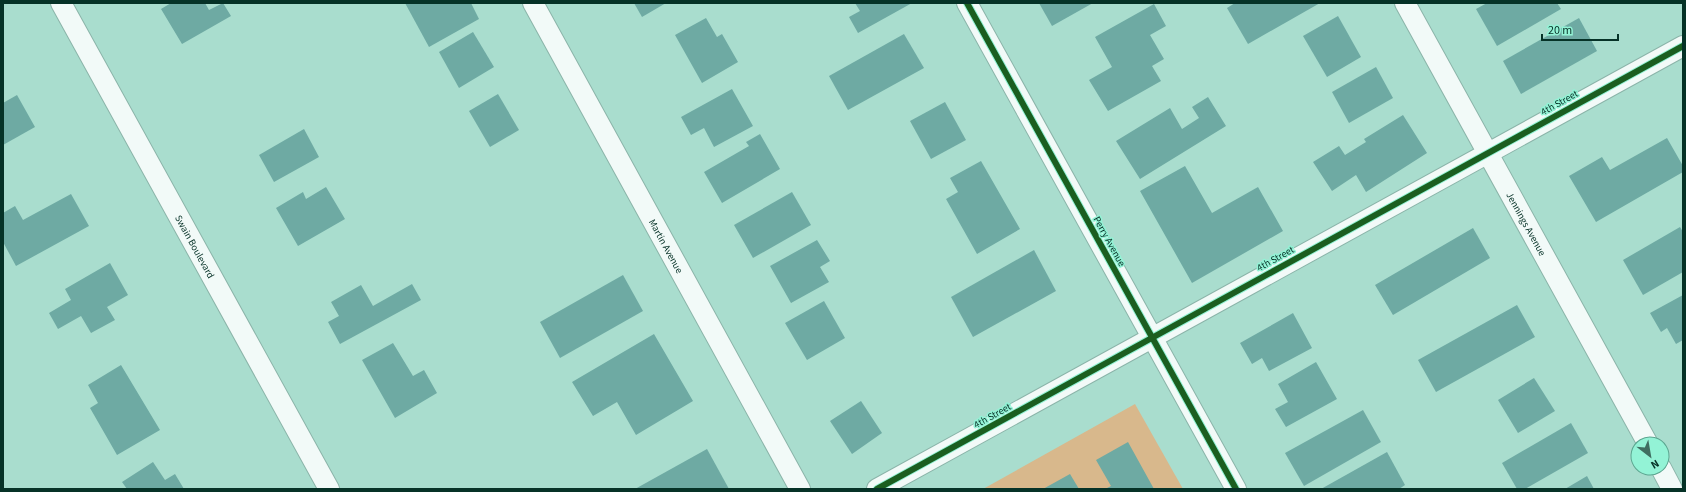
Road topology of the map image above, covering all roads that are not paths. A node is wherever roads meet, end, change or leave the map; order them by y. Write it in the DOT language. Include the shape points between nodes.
graph roads {
  1 [pos="61,3"];
  2 [pos="533,3"];
  3 [pos="967,3"];
  4 [pos="1405,3"];
  5 [pos="1683,46"];
  6 [pos="1488,153"];
  7 [pos="1152,338"];
  8 [pos="1644,436"];
  9 [pos="1665,476"];
  10 [pos="329,489"];
  11 [pos="800,489"];
  12 [pos="877,489"];
  13 [pos="1236,489"];
  14 [pos="1672,489"];
  1 -- 10 [label="street, Swain Boulevard"];
  2 -- 11 [label="street, Martin Avenue"];
  3 -- 7 [label="street, Perry Avenue"];
  4 -- 6 [label="street, Jennings Avenue"];
  5 -- 6 [label="street, 4th Street"];
  6 -- 7 [label="street, 4th Street"];
  6 -- 8 [label="street, Jennings Avenue"];
  7 -- 12 [label="street, 4th Street"];
  7 -- 13 [label="street, Perry Avenue"];
  9 -- 14 [label="street"];
}
